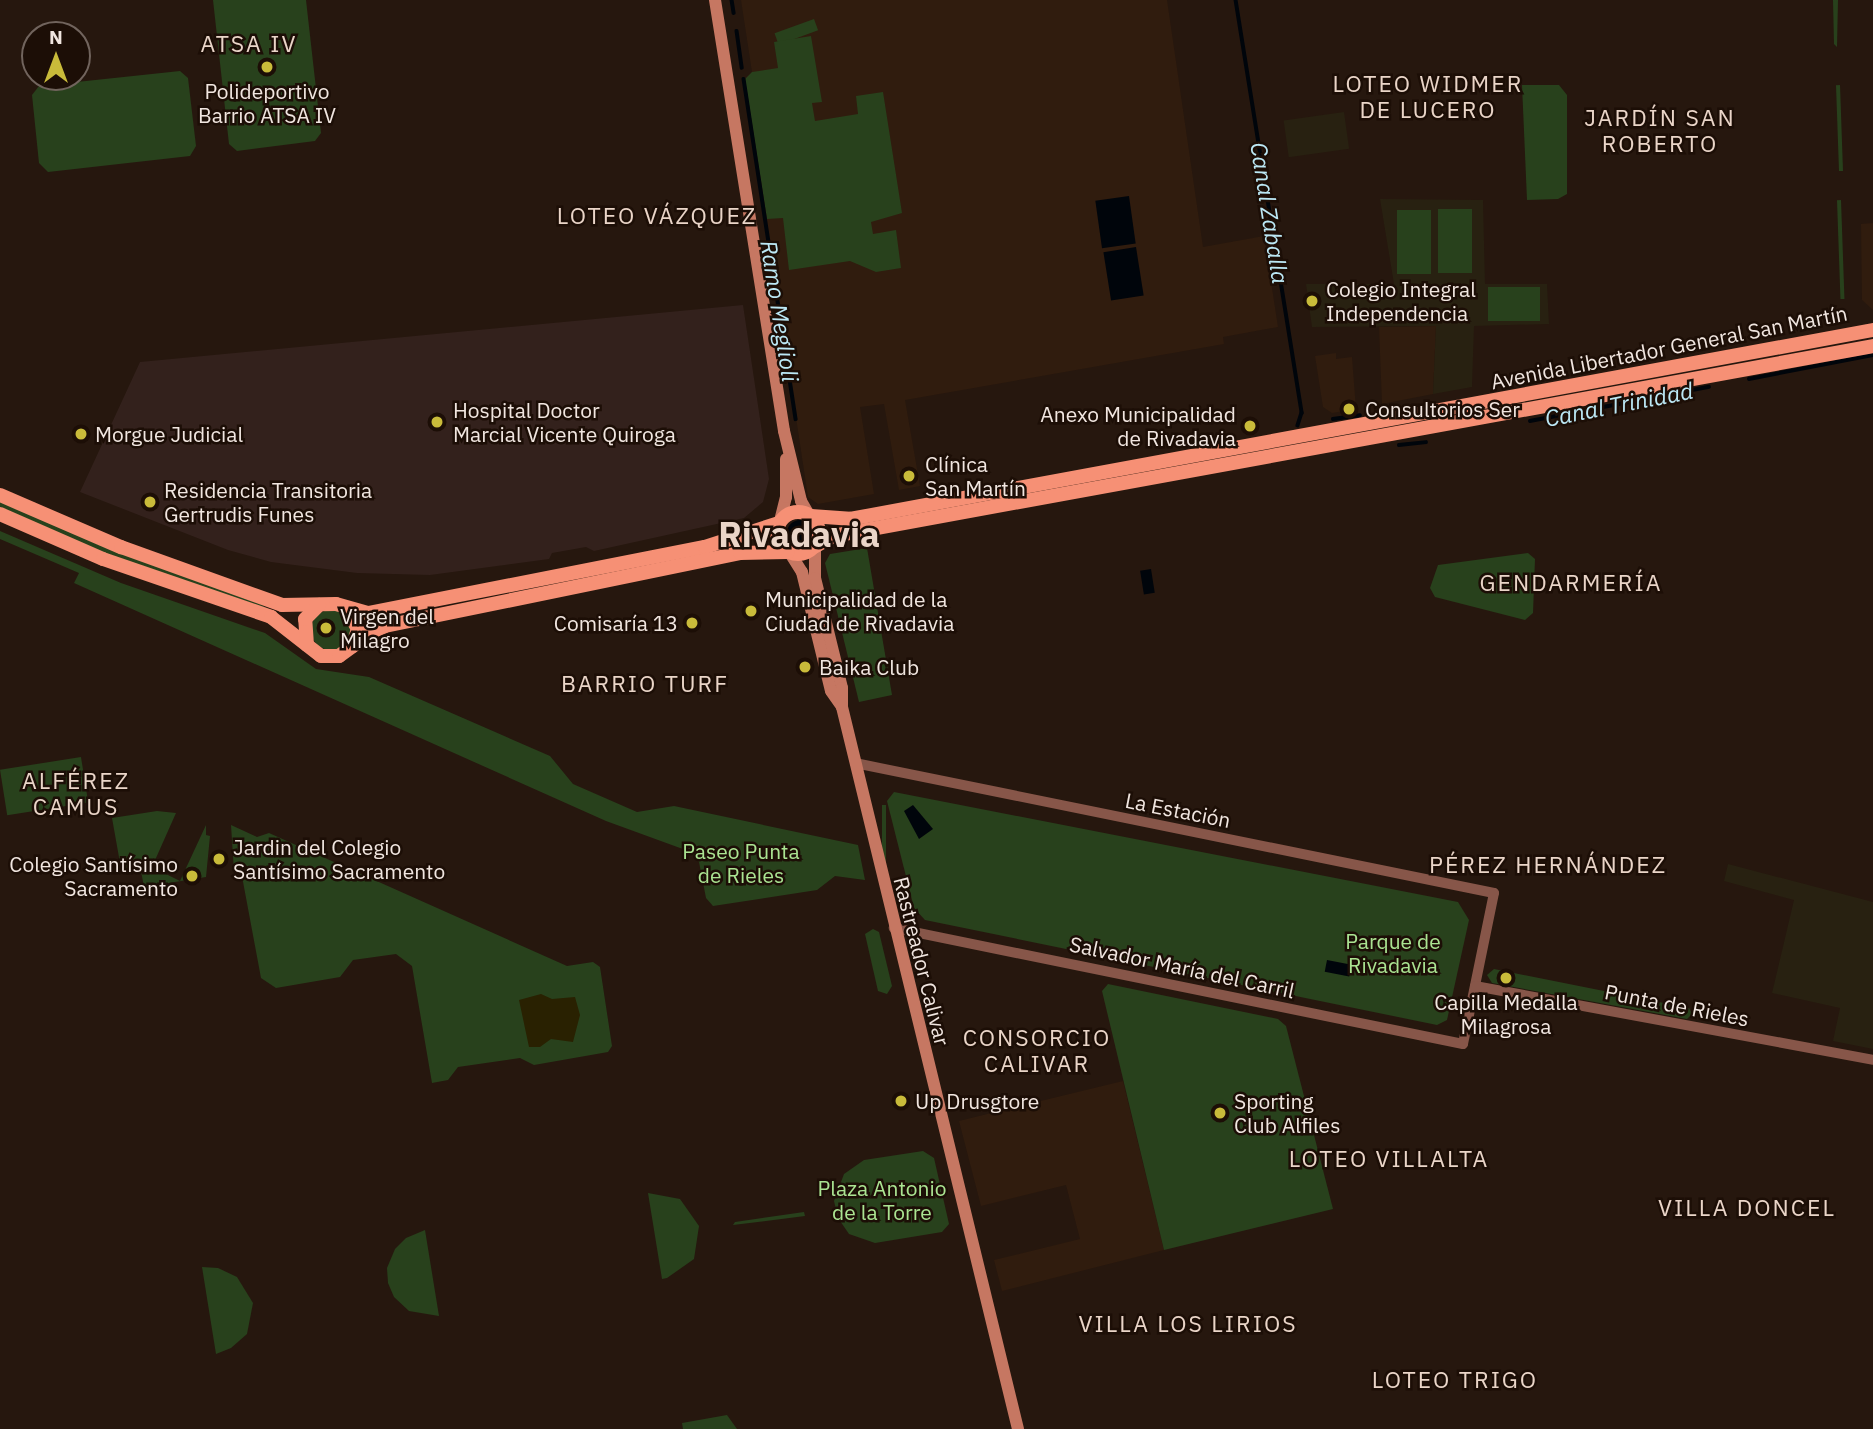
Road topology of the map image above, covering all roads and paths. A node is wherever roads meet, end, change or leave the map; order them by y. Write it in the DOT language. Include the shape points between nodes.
graph roads {
  1 [pos="715,0"];
  2 [pos="1873,330"];
  3 [pos="1873,346"];
  4 [pos="784,431"];
  5 [pos="0,495"];
  6 [pos="0,514"];
  7 [pos="811,516"];
  8 [pos="779,522"];
  9 [pos="816,547"];
  10 [pos="789,553"];
  11 [pos="319,605"];
  12 [pos="345,607"];
  13 [pos="357,638"];
  14 [pos="308,646"];
  15 [pos="842,707"];
  16 [pos="855,763"];
  17 [pos="894,928"];
  18 [pos="1475,986"];
  19 [pos="1873,1060"];
  20 [pos="1018,1429"];
  1 -- 4 [label="main road"];
  2 -- 7 [label="main road, Avenida Libertador General San Martín" via="850,519"];
  3 -- 9 [label="main road, Avenida Libertador General San Martín" via="834,536"];
  4 -- 7 [label="main road" via="801,501"];
  4 -- 8 [label="main road" via="787,487"];
  5 -- 11 [label="main road" via="121,547 275,603"];
  6 -- 14 [label="main road" via="103,559 271,617 292,629"];
  7 -- 8 [label="main road" via="791,513"];
  7 -- 9 [label="main road" via="819,529"];
  8 -- 10 [label="main road" via="778,542"];
  8 -- 12 [label="main road" via="705,547 408,608 368,613"];
  9 -- 10 [label="main road" via="801,555"];
  9 -- 15 [label="main road, Rastreador Calivar" via="815,578 842,688"];
  10 -- 13 [label="main road" via="740,554 385,626"];
  10 -- 15 [label="main road, Rastreador Calivar" via="802,572 831,691"];
  11 -- 12 [label="main road"];
  11 -- 14 [label="main road" via="306,620"];
  12 -- 13 [label="main road" via="356,620"];
  13 -- 14 [label="main road" via="339,656 321,656"];
  15 -- 16 [label="main road, Rastreador Calivar"];
  16 -- 17 [label="main road, Rastreador Calivar"];
  16 -- 18 [label="street, La Estación" via="1494,893"];
  17 -- 18 [label="street, Salvador María del Carril" via="1463,1044"];
  17 -- 20 [label="main road, Rastreador Calivar"];
  18 -- 19 [label="street, Punta de Rieles"];
}
